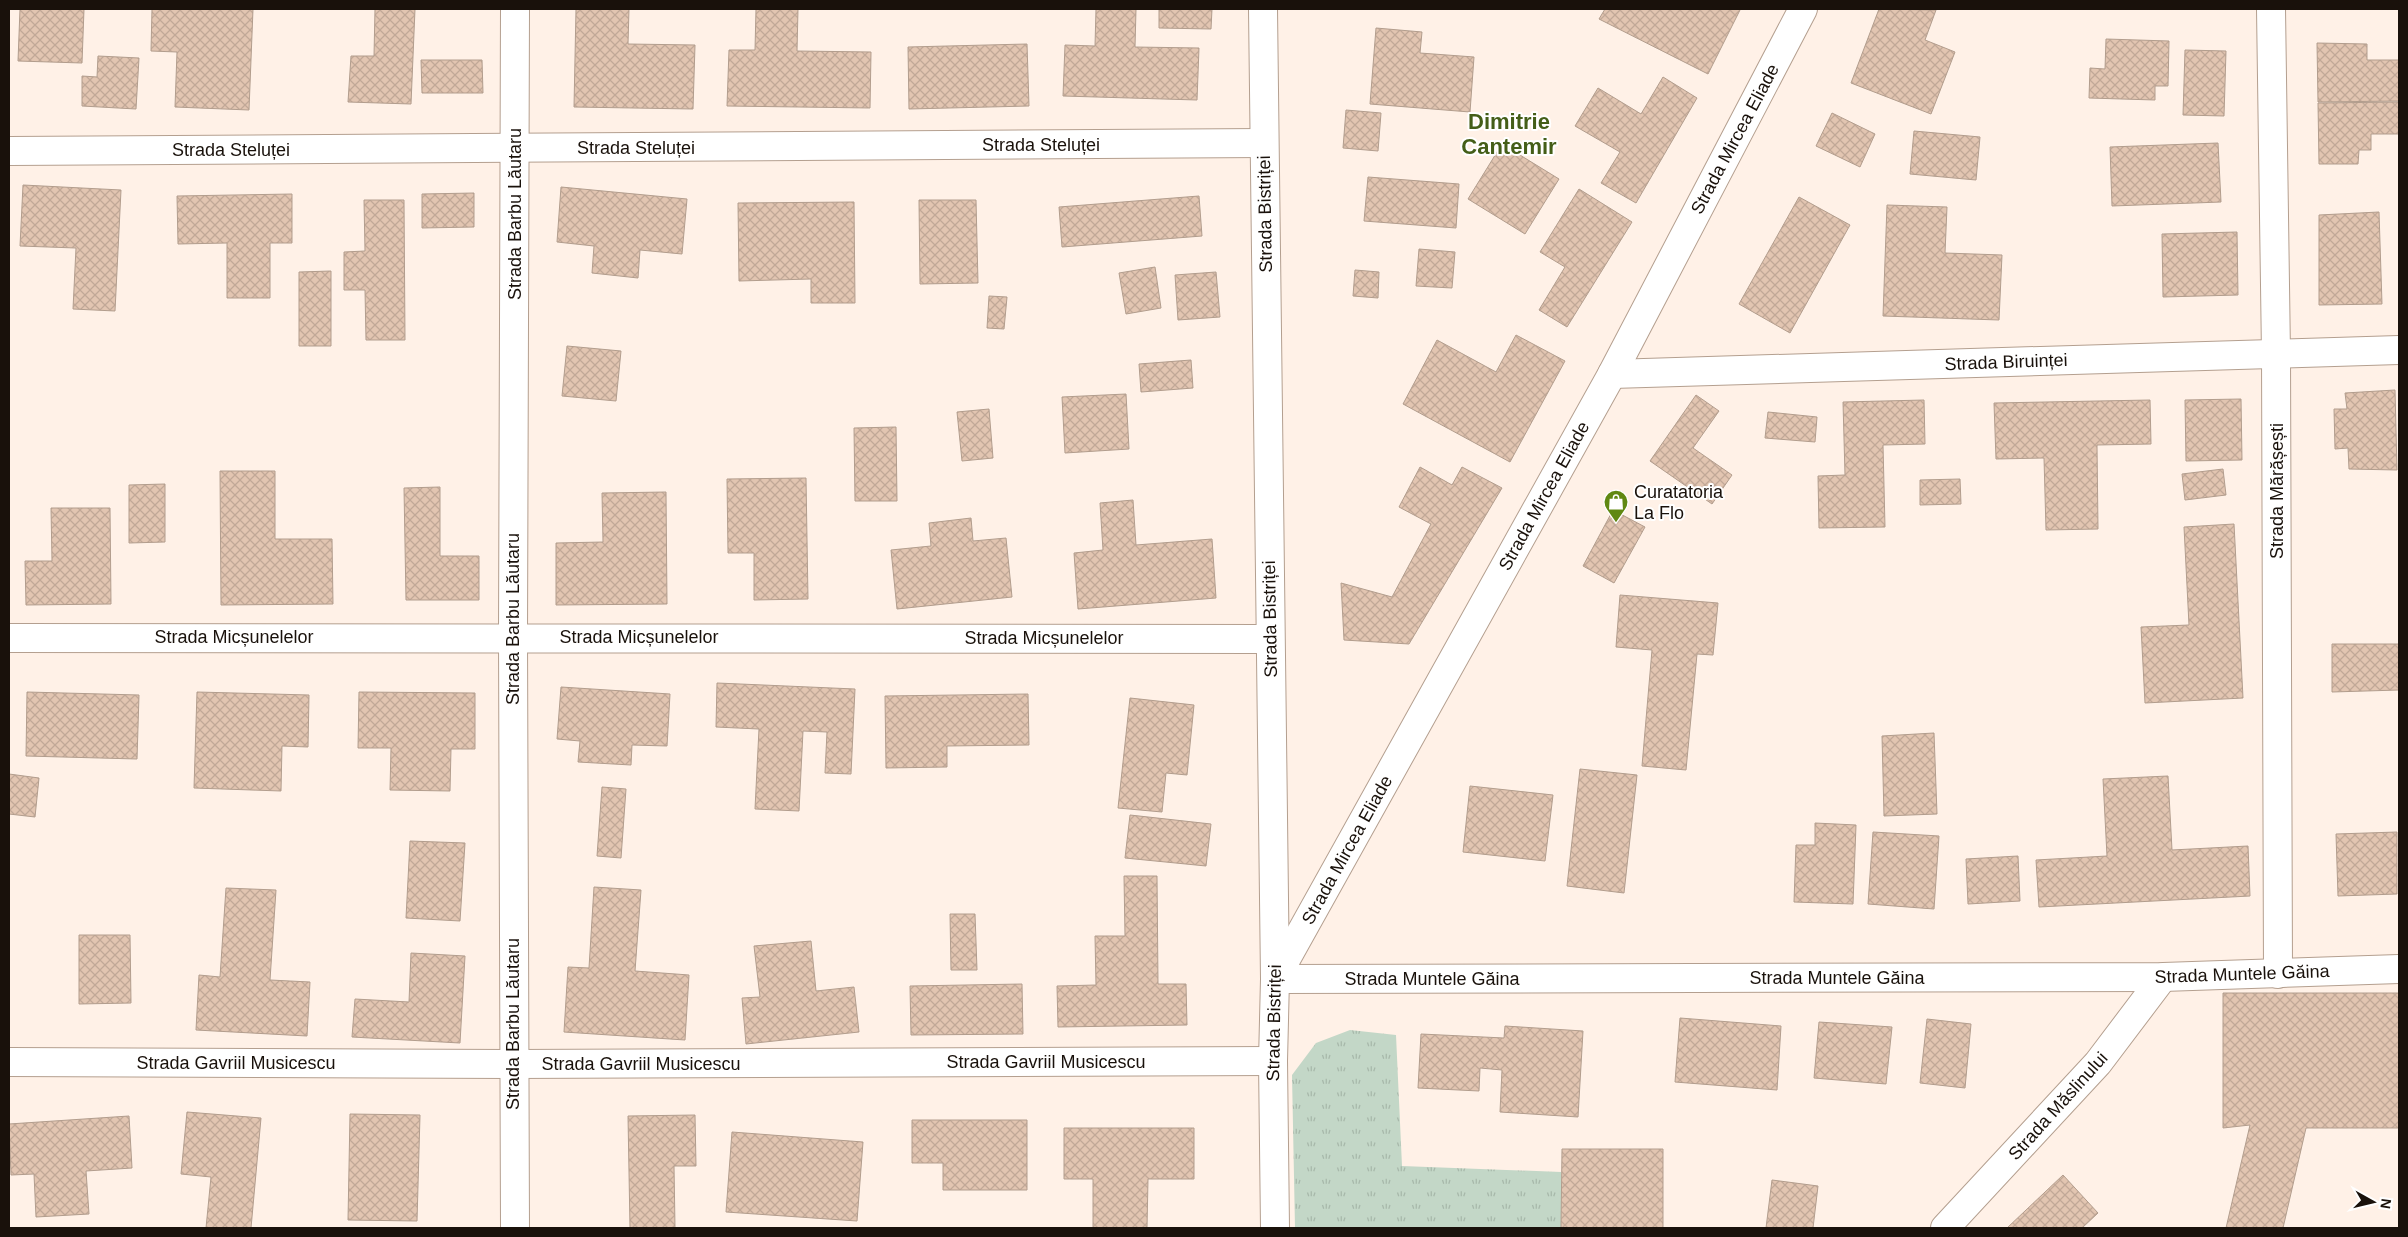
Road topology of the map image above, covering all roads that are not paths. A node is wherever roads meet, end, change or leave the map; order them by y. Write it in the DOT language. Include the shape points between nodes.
graph roads {
  1 [pos="515,9"];
  2 [pos="1263,9"];
  3 [pos="1803,9"];
  4 [pos="2271,9"];
  5 [pos="1264,143"];
  6 [pos="515,149"];
  7 [pos="9,151"];
  8 [pos="2399,350"];
  9 [pos="2276,354"];
  10 [pos="1612,374"];
  11 [pos="513,637"];
  12 [pos="9,638"];
  13 [pos="1270,639"];
  14 [pos="2399,969"];
  15 [pos="2278,974"];
  16 [pos="2163,977"];
  17 [pos="1275,979"];
  18 [pos="1273,1061"];
  19 [pos="9,1062"];
  20 [pos="513,1064"];
  21 [pos="515,1228"];
  22 [pos="1275,1228"];
  23 [pos="1945,1228"];
  1 -- 6 [label="street, Strada Barbu Lăutaru"];
  2 -- 5 [label="street, Strada Bistriței"];
  3 -- 10 [label="street, Strada Mircea Eliade"];
  4 -- 9 [label="street, Strada Mărășești"];
  5 -- 6 [label="street, Strada Steluței"];
  5 -- 13 [label="street, Strada Bistriței"];
  6 -- 7 [label="street, Strada Steluței"];
  6 -- 11 [label="street, Strada Barbu Lăutaru"];
  8 -- 9 [label="street, Strada Biruinței"];
  9 -- 10 [label="street, Strada Biruinței"];
  9 -- 15 [label="street, Strada Mărășești"];
  10 -- 17 [label="street, Strada Mircea Eliade"];
  11 -- 12 [label="street, Strada Micșunelelor"];
  11 -- 13 [label="street, Strada Micșunelelor"];
  11 -- 20 [label="street, Strada Barbu Lăutaru"];
  13 -- 17 [label="street, Strada Bistriței"];
  14 -- 15 [label="street, Strada Muntele Găina"];
  15 -- 16 [label="street, Strada Muntele Găina"];
  16 -- 17 [label="street, Strada Muntele Găina"];
  16 -- 23 [label="street, Strada Măslinului" via="2098,1063"];
  17 -- 18 [label="street, Strada Bistriței"];
  18 -- 20 [label="street, Strada Gavriil Musicescu"];
  18 -- 22 [label="street, Strada Bistriței"];
  19 -- 20 [label="street, Strada Gavriil Musicescu"];
  20 -- 21 [label="street, Strada Barbu Lăutaru"];
}
